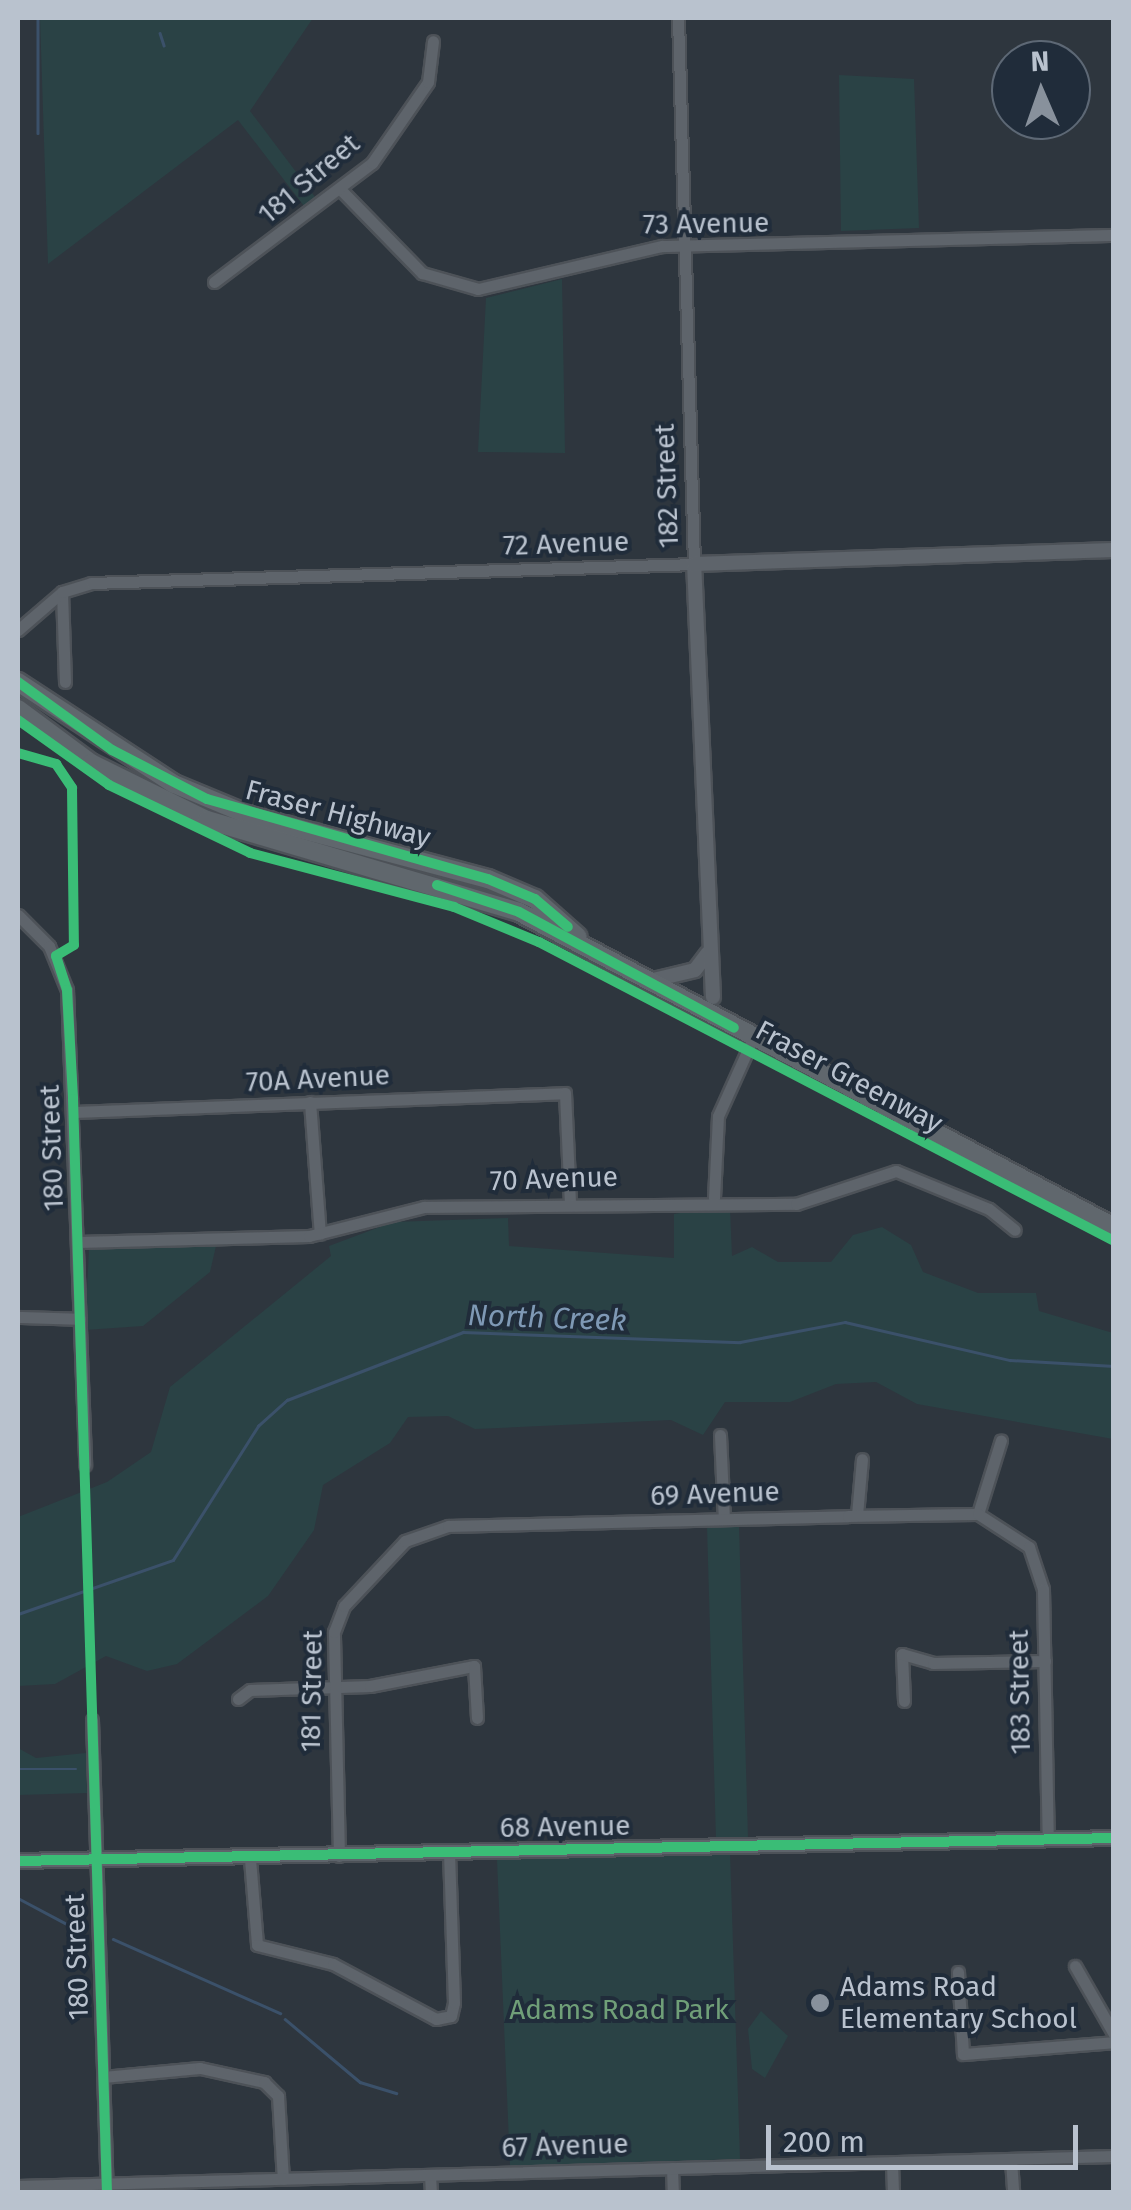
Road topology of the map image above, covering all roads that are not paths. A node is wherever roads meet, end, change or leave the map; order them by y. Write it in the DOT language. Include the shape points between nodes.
graph roads {
  1 [pos="678,18"];
  2 [pos="433,41"];
  3 [pos="342,191"];
  4 [pos="1114,235"];
  5 [pos="684,247"];
  6 [pos="214,282"];
  7 [pos="1114,550"];
  8 [pos="694,564"];
  9 [pos="62,592"];
  10 [pos="33,620"];
  11 [pos="18,630"];
  12 [pos="18,642"];
  13 [pos="18,682"];
  14 [pos="65,682"];
  15 [pos="18,709"];
  16 [pos="18,915"];
  17 [pos="708,952"];
  18 [pos="597,954"];
  19 [pos="649,981"];
  20 [pos="713,997"];
  21 [pos="753,1038"];
  22 [pos="310,1102"];
  23 [pos="74,1112"];
  24 [pos="714,1198"];
  25 [pos="570,1203"];
  26 [pos="1114,1227"];
  27 [pos="1015,1230"];
  28 [pos="320,1234"];
  29 [pos="78,1242"];
  30 [pos="18,1318"];
  31 [pos="80,1319"];
  32 [pos="720,1434"];
  33 [pos="1000,1440"];
  34 [pos="862,1460"];
  35 [pos="85,1465"];
  36 [pos="978,1514"];
  37 [pos="857,1516"];
  38 [pos="724,1519"];
  39 [pos="396,1548"];
  40 [pos="1045,1660"];
  41 [pos="334,1687"];
  42 [pos="238,1699"];
  43 [pos="904,1701"];
  44 [pos="477,1718"];
  45 [pos="92,1720"];
  46 [pos="1114,1838"];
  47 [pos="1048,1840"];
  48 [pos="449,1852"];
  49 [pos="339,1856"];
  50 [pos="97,1859"];
  51 [pos="250,1859"];
  52 [pos="18,1861"];
  53 [pos="1075,1966"];
  54 [pos="958,1972"];
  55 [pos="1114,2034"];
  56 [pos="1114,2042"];
  57 [pos="103,2077"];
  58 [pos="1114,2156"];
  59 [pos="1012,2160"];
  60 [pos="892,2164"];
  61 [pos="672,2168"];
  62 [pos="430,2175"];
  63 [pos="283,2178"];
  64 [pos="18,2186"];
  65 [pos="106,2188"];
  66 [pos="431,2192"];
  67 [pos="673,2192"];
  68 [pos="893,2192"];
  69 [pos="1013,2192"];
  1 -- 5 [label="street, 182 Street"];
  2 -- 3 [label="street, 181 Street" via="434,64 409,116"];
  3 -- 5 [label="street, 73 Avenue" via="405,261 456,286 502,287 612,253"];
  3 -- 6 [label="street, 181 Street"];
  4 -- 5 [label="street, 73 Avenue"];
  5 -- 8 [label="street, 182 Street"];
  7 -- 8 [label="street, 72 Avenue"];
  8 -- 9 [label="street, 72 Avenue" via="91,583"];
  8 -- 17 [label="street, 182 Street"];
  9 -- 10 [label="street"];
  9 -- 14 [label="street"];
  10 -- 11 [label="street"];
  10 -- 12 [label="street"];
  13 -- 18 [label="main road, Fraser Highway" via="174,784 251,816 488,879 535,898"];
  15 -- 18 [label="main road, Fraser Highway" via="91,763 207,820 488,900"];
  16 -- 23 [label="street, 180 Street" via="59,963"];
  17 -- 19 [label="street" via="696,970"];
  17 -- 20 [label="street, 182 Street"];
  18 -- 19 [label="main road, Fraser Highway"];
  19 -- 21 [label="main road, Fraser Highway"];
  21 -- 24 [label="street" via="718,1116"];
  21 -- 26 [label="main road, Fraser Highway"];
  22 -- 23 [label="street, 70A Avenue"];
  22 -- 25 [label="street, 70A Avenue" via="566,1093"];
  22 -- 28 [label="street"];
  23 -- 29 [label="street, 180 Street"];
  24 -- 25 [label="street, 70 Avenue"];
  24 -- 27 [label="street, 70 Avenue" via="796,1204 896,1171 989,1209"];
  25 -- 28 [label="street, 70 Avenue" via="401,1209"];
  28 -- 29 [label="street, 70 Avenue"];
  29 -- 31 [label="street, 180 Street"];
  30 -- 31 [label="street"];
  31 -- 35 [label="street, 180 Street"];
  32 -- 38 [label="street"];
  33 -- 36 [label="street"];
  34 -- 37 [label="street"];
  36 -- 37 [label="street, 69 Avenue"];
  36 -- 40 [label="street, 183 Street" via="1029,1547 1041,1574"];
  37 -- 38 [label="street, 69 Avenue"];
  38 -- 39 [label="street, 69 Avenue" via="448,1526"];
  39 -- 41 [label="street, 181 Street" via="338,1618"];
  40 -- 43 [label="street" via="933,1663 902,1654"];
  40 -- 47 [label="street, 183 Street"];
  41 -- 42 [label="street" via="250,1690"];
  41 -- 44 [label="street" via="474,1666"];
  41 -- 49 [label="street, 181 Street"];
  45 -- 50 [label="street, 180 Street"];
  46 -- 47 [label="street, 68 Avenue"];
  47 -- 48 [label="street, 68 Avenue"];
  48 -- 49 [label="street, 68 Avenue"];
  48 -- 51 [label="street" via="451,2016 408,2009 333,1964 267,1953 253,1934"];
  49 -- 51 [label="street, 68 Avenue"];
  50 -- 51 [label="street, 68 Avenue"];
  50 -- 52 [label="street, 68 Avenue"];
  50 -- 57 [label="street, 180 Street"];
  53 -- 55 [label="street"];
  54 -- 56 [label="street" via="958,2044 968,2056"];
  57 -- 63 [label="street" via="200,2068 274,2088"];
  57 -- 65 [label="street, 180 Street"];
  58 -- 59 [label="street, 67 Avenue"];
  59 -- 60 [label="street, 67 Avenue"];
  59 -- 69 [label="street"];
  60 -- 61 [label="street, 67 Avenue"];
  60 -- 68 [label="street"];
  61 -- 62 [label="street, 67 Avenue"];
  61 -- 67 [label="street"];
  62 -- 63 [label="street, 67 Avenue"];
  62 -- 66 [label="street"];
  63 -- 65 [label="street, 67 Avenue"];
  64 -- 65 [label="street, 67 Avenue"];
}
